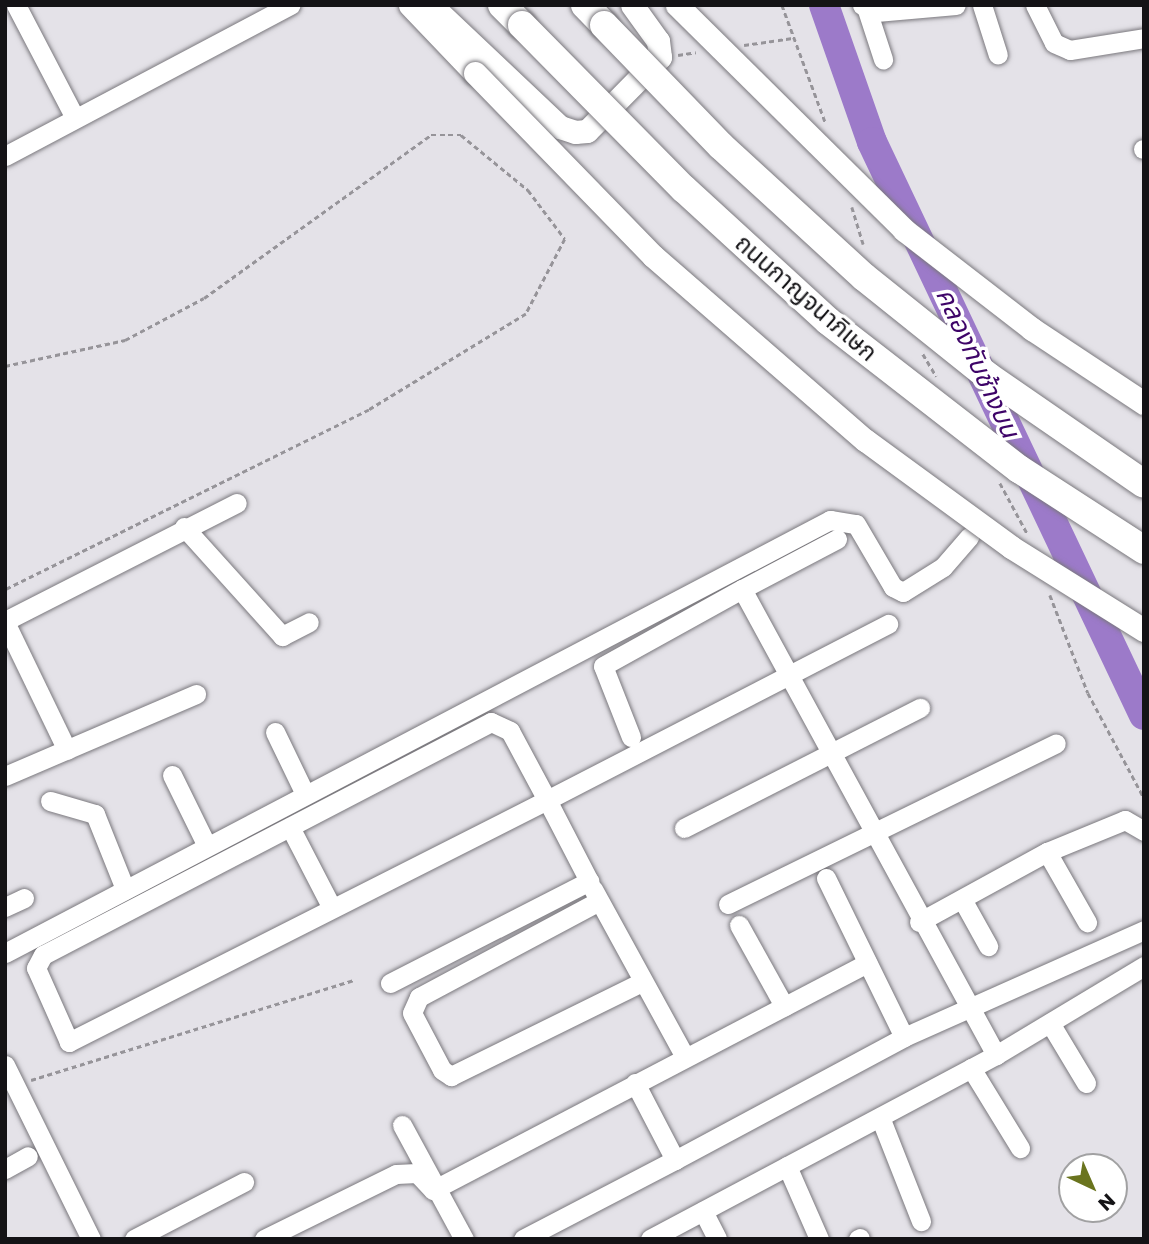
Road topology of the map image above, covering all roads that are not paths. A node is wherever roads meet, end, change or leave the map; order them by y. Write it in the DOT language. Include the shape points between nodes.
graph roads {
  1 [pos="16,5"];
  2 [pos="290,5"];
  3 [pos="410,5"];
  4 [pos="431,5"];
  5 [pos="502,5"];
  6 [pos="584,5"];
  7 [pos="632,5"];
  8 [pos="677,5"];
  9 [pos="956,5"];
  10 [pos="982,5"];
  11 [pos="1035,5"];
  12 [pos="864,7"];
  13 [pos="1144,38"];
  14 [pos="998,55"];
  15 [pos="883,59"];
  16 [pos="75,118"];
  17 [pos="5,156"];
  18 [pos="1144,403"];
  19 [pos="1144,484"];
  20 [pos="237,503"];
  21 [pos="184,527"];
  22 [pos="969,537"];
  23 [pos="837,539"];
  24 [pos="1144,550"];
  25 [pos="742,589"];
  26 [pos="5,621"];
  27 [pos="309,622"];
  28 [pos="888,624"];
  29 [pos="1144,630"];
  30 [pos="790,676"];
  31 [pos="197,694"];
  32 [pos="920,708"];
  33 [pos="275,732"];
  34 [pos="631,737"];
  35 [pos="1056,743"];
  36 [pos="67,750"];
  37 [pos="832,752"];
  38 [pos="172,775"];
  39 [pos="5,776"];
  40 [pos="305,793"];
  41 [pos="547,800"];
  42 [pos="50,801"];
  43 [pos="290,827"];
  44 [pos="684,828"];
  45 [pos="1144,831"];
  46 [pos="872,834"];
  47 [pos="206,846"];
  48 [pos="1047,852"];
  49 [pos="826,878"];
  50 [pos="589,881"];
  51 [pos="125,890"];
  52 [pos="24,898"];
  53 [pos="962,899"];
  54 [pos="599,901"];
  55 [pos="728,904"];
  56 [pos="5,907"];
  57 [pos="332,908"];
  58 [pos="919,922"];
  59 [pos="1087,922"];
  60 [pos="738,925"];
  61 [pos="1144,930"];
  62 [pos="988,946"];
  63 [pos="5,953"];
  64 [pos="867,963"];
  65 [pos="1144,966"];
  66 [pos="390,983"];
  67 [pos="640,983"];
  68 [pos="971,1004"];
  69 [pos="784,1006"];
  70 [pos="1050,1023"];
  71 [pos="904,1037"];
  72 [pos="996,1055"];
  73 [pos="685,1057"];
  74 [pos="5,1065"];
  75 [pos="971,1068"];
  76 [pos="635,1083"];
  77 [pos="1086,1083"];
  78 [pos="880,1117"];
  79 [pos="402,1125"];
  80 [pos="1020,1148"];
  81 [pos="28,1156"];
  82 [pos="675,1160"];
  83 [pos="787,1166"];
  84 [pos="5,1169"];
  85 [pos="244,1182"];
  86 [pos="433,1190"];
  87 [pos="703,1211"];
  88 [pos="921,1220"];
  89 [pos="91,1239"];
  90 [pos="134,1239"];
  91 [pos="264,1239"];
  92 [pos="464,1239"];
  93 [pos="523,1239"];
  94 [pos="650,1239"];
  95 [pos="717,1239"];
  96 [pos="819,1239"];
  1 -- 16 [label="street"];
  2 -- 16 [label="street"];
  3 -- 29 [label="main road, bridge" via="653,256 865,440 1011,547"];
  4 -- 7 [label="main road" via="559,127 575,132 587,131 660,57 658,41"];
  5 -- 24 [label="highway, ถนนกาญจนาภิเษก, bridge" via="684,188 828,321 1019,468"];
  6 -- 19 [label="highway, bridge" via="721,146 864,277 999,384"];
  8 -- 18 [label="main road, bridge" via="904,230 1032,329"];
  9 -- 12 [label="street"];
  10 -- 14 [label="street"];
  11 -- 13 [label="street" via="1054,43 1070,50"];
  12 -- 15 [label="street"];
  16 -- 17 [label="street"];
  20 -- 21 [label="street"];
  21 -- 26 [label="street"];
  21 -- 27 [label="street" via="282,636"];
  22 -- 40 [label="street" via="943,566 904,592 892,587 856,524 830,520"];
  23 -- 25 [label="street"];
  25 -- 30 [label="street"];
  25 -- 34 [label="street" via="603,666"];
  26 -- 36 [label="street"];
  28 -- 30 [label="street"];
  30 -- 37 [label="street"];
  30 -- 41 [label="street"];
  31 -- 36 [label="street"];
  32 -- 37 [label="street"];
  33 -- 40 [label="street"];
  35 -- 46 [label="street"];
  36 -- 39 [label="street"];
  37 -- 44 [label="street"];
  37 -- 46 [label="street"];
  38 -- 47 [label="street"];
  40 -- 47 [label="street"];
  41 -- 43 [label="street" via="510,731 491,722"];
  41 -- 50 [label="street"];
  41 -- 57 [label="street"];
  42 -- 51 [label="street" via="95,814"];
  43 -- 57 [label="street"];
  43 -- 57 [label="street" via="37,960 69,1042"];
  45 -- 48 [label="street" via="1125,820"];
  46 -- 55 [label="street"];
  46 -- 58 [label="street"];
  47 -- 51 [label="street"];
  48 -- 53 [label="street"];
  48 -- 59 [label="street"];
  49 -- 64 [label="street"];
  50 -- 54 [label="street"];
  50 -- 66 [label="street"];
  51 -- 63 [label="street"];
  52 -- 56 [label="street"];
  53 -- 58 [label="street"];
  53 -- 62 [label="street"];
  54 -- 67 [label="street"];
  54 -- 67 [label="street" via="419,997 412,1013 442,1070 451,1076"];
  58 -- 68 [label="street"];
  60 -- 69 [label="street"];
  61 -- 68 [label="street"];
  64 -- 69 [label="street"];
  64 -- 71 [label="street"];
  65 -- 70 [label="street"];
  67 -- 73 [label="street"];
  68 -- 71 [label="street"];
  68 -- 72 [label="street"];
  69 -- 73 [label="street"];
  70 -- 72 [label="street"];
  70 -- 77 [label="street"];
  71 -- 82 [label="street"];
  72 -- 75 [label="street"];
  73 -- 76 [label="street"];
  74 -- 89 [label="street"];
  75 -- 78 [label="street"];
  75 -- 80 [label="street"];
  76 -- 82 [label="street"];
  76 -- 86 [label="street"];
  78 -- 83 [label="street"];
  78 -- 88 [label="street"];
  79 -- 86 [label="street"];
  81 -- 84 [label="street"];
  82 -- 93 [label="street"];
  83 -- 87 [label="street"];
  83 -- 96 [label="street"];
  85 -- 90 [label="street"];
  86 -- 91 [label="street" via="416,1173 396,1174"];
  86 -- 92 [label="street"];
  87 -- 94 [label="street"];
  87 -- 95 [label="street"];
}
